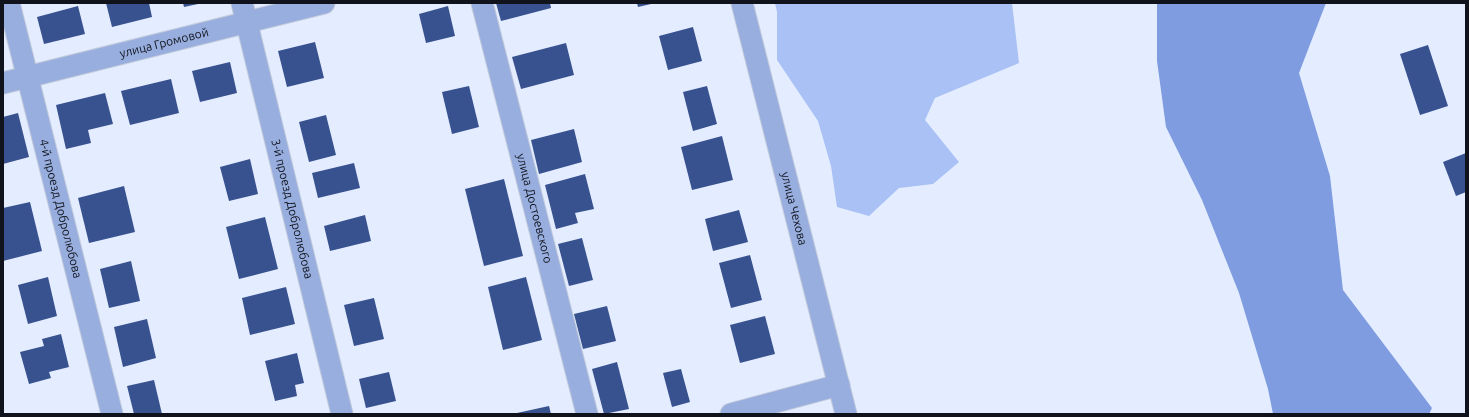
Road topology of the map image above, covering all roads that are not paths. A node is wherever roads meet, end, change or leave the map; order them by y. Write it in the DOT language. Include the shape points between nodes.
graph roads {
  1 [pos="9,3"];
  2 [pos="324,3"];
  3 [pos="482,3"];
  4 [pos="742,3"];
  5 [pos="244,13"];
  6 [pos="27,77"];
  7 [pos="3,83"];
  8 [pos="839,386"];
  9 [pos="112,414"];
  10 [pos="342,414"];
  11 [pos="587,414"];
  12 [pos="731,414"];
  13 [pos="846,414"];
  1 -- 6 [label="street, 4-й проезд Добролюбова"];
  2 -- 5 [label="street, улица Громовой"];
  3 -- 11 [label="street, улица Достоевского"];
  4 -- 8 [label="street, улица Чехова"];
  5 -- 6 [label="street, улица Громовой"];
  5 -- 10 [label="street, 3-й проезд Добролюбова"];
  6 -- 7 [label="street, улица Громовой"];
  6 -- 9 [label="street, 4-й проезд Добролюбова"];
  8 -- 12 [label="street"];
  8 -- 13 [label="street, улица Чехова"];
}
